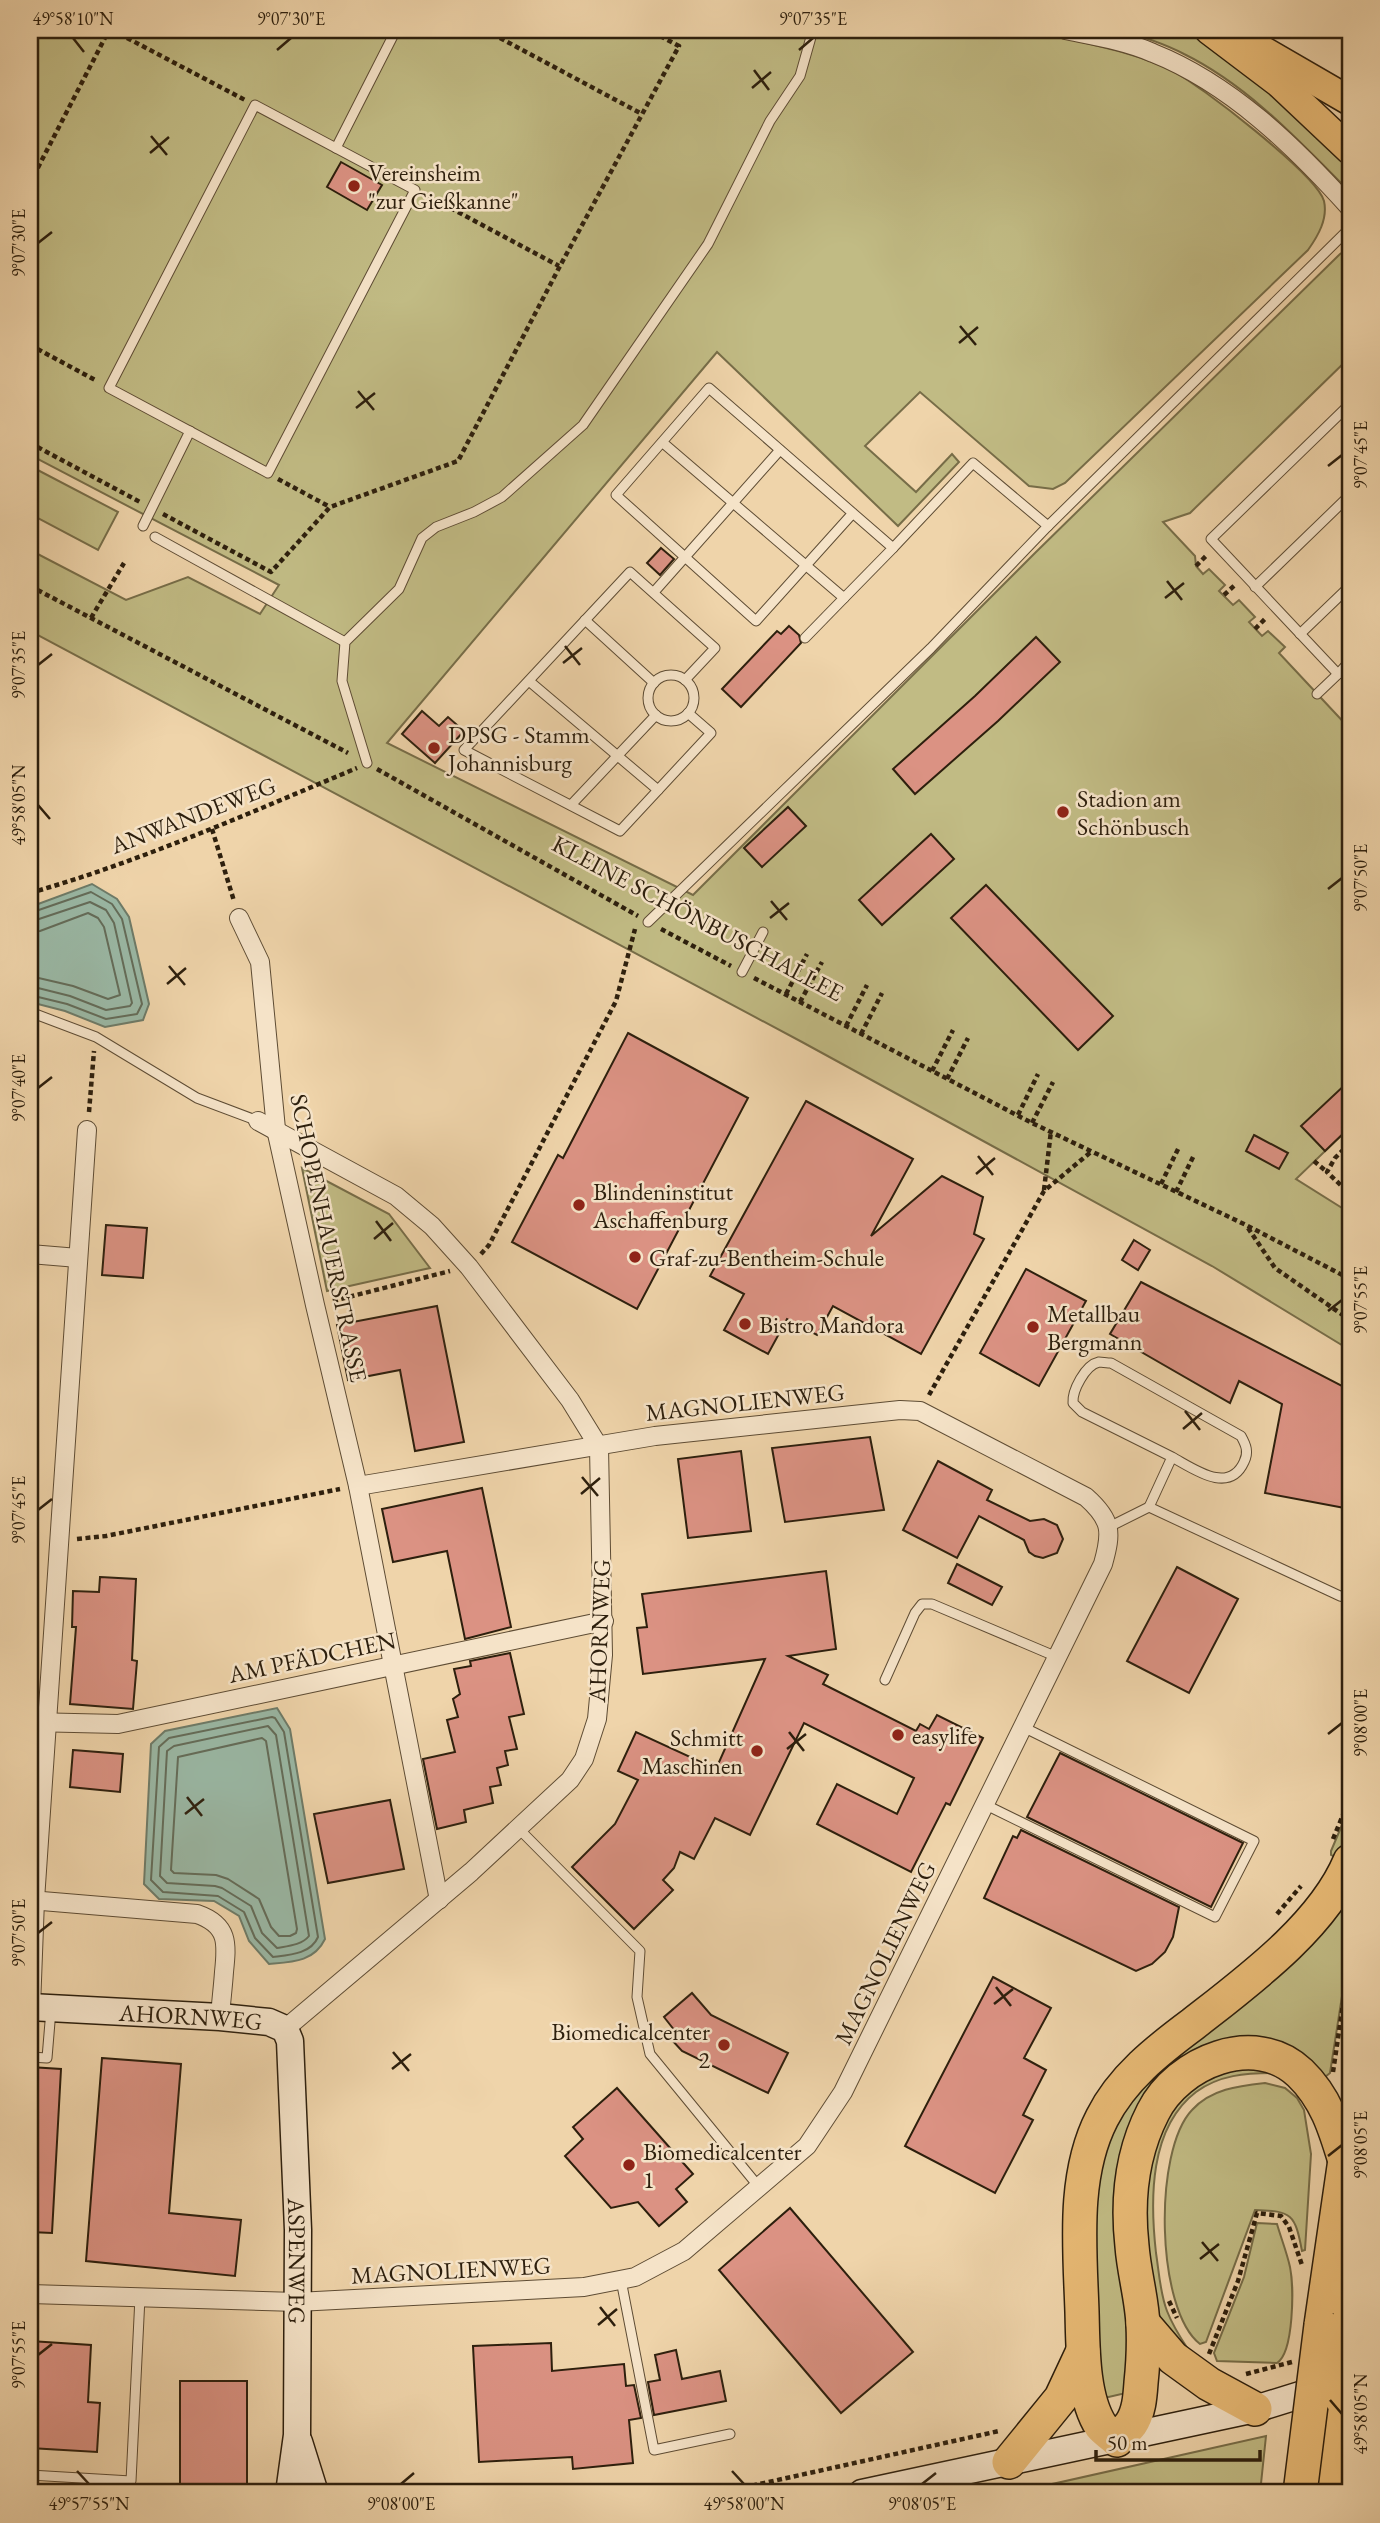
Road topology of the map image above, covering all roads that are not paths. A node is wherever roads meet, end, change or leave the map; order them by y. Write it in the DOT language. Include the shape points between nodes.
graph roads {
  1 [pos="396,30"];
  2 [pos="813,30"];
  3 [pos="1065,30"];
  4 [pos="1209,30"];
  5 [pos="1225,30"];
  6 [pos="1350,101"];
  7 [pos="336,148"];
  8 [pos="1350,150"];
  9 [pos="1350,208"];
  10 [pos="1350,229"];
  11 [pos="1350,404"];
  12 [pos="190,432"];
  13 [pos="662,442"];
  14 [pos="780,450"];
  15 [pos="1350,495"];
  16 [pos="733,503"];
  17 [pos="853,513"];
  18 [pos="143,526"];
  19 [pos="1048,526"];
  20 [pos="155,537"];
  21 [pos="892,548"];
  22 [pos="685,557"];
  23 [pos="806,566"];
  24 [pos="1350,586"];
  25 [pos="1255,587"];
  26 [pos="654,592"];
  27 [pos="844,598"];
  28 [pos="585,620"];
  29 [pos="1300,634"];
  30 [pos="806,638"];
  31 [pos="345,642"];
  32 [pos="1350,661"];
  33 [pos="1338,674"];
  34 [pos="685,680"];
  35 [pos="529,681"];
  36 [pos="654,683"];
  37 [pos="1317,694"];
  38 [pos="688,713"];
  39 [pos="656,715"];
  40 [pos="617,756"];
  41 [pos="367,763"];
  42 [pos="658,790"];
  43 [pos="571,806"];
  44 [pos="239,918"];
  45 [pos="648,922"];
  46 [pos="763,932"];
  47 [pos="742,972"];
  48 [pos="30,1012"];
  49 [pos="258,1121"];
  50 [pos="276,1129"];
  51 [pos="87,1130"];
  52 [pos="30,1254"];
  53 [pos="78,1258"];
  54 [pos="599,1447"];
  55 [pos="1172,1457"];
  56 [pos="358,1486"];
  57 [pos="1149,1507"];
  58 [pos="1109,1527"];
  59 [pos="1350,1598"];
  60 [pos="604,1621"];
  61 [pos="1057,1657"];
  62 [pos="393,1664"];
  63 [pos="885,1680"];
  64 [pos="38,1723"];
  65 [pos="1023,1727"];
  66 [pos="986,1805"];
  67 [pos="518,1828"];
  68 [pos="1344,1861"];
  69 [pos="32,1900"];
  70 [pos="439,1900"];
  71 [pos="37,2007"];
  72 [pos="220,2017"];
  73 [pos="285,2029"];
  74 [pos="30,2057"];
  75 [pos="1350,2123"];
  76 [pos="1345,2161"];
  77 [pos="759,2187"];
  78 [pos="621,2280"];
  79 [pos="30,2294"];
  80 [pos="140,2297"];
  81 [pos="297,2302"];
  82 [pos="1341,2318"];
  83 [pos="1143,2323"];
  84 [pos="1083,2351"];
  85 [pos="1350,2380"];
  86 [pos="1255,2409"];
  87 [pos="730,2434"];
  88 [pos="297,2435"];
  89 [pos="1117,2440"];
  90 [pos="1009,2462"];
  91 [pos="30,2475"];
  92 [pos="289,2493"];
  93 [pos="316,2493"];
  94 [pos="862,2493"];
  95 [pos="1300,2493"];
  96 [pos="1331,2493"];
  1 -- 7 [label="lane"];
  2 -- 31 [label="lane" via="800,76 770,121 708,244 583,425 502,497 422,538 399,589"];
  3 -- 9 [label="street" via="1151,52 1183,66 1276,133"];
  4 -- 8 [label="main road" via="1279,83"];
  5 -- 6 [label="main road"];
  7 -- 12 [label="lane" via="415,190 268,473"];
  7 -- 12 [label="lane" via="255,105 109,388"];
  10 -- 19 [label="lane"];
  11 -- 25 [label="lane" via="1211,539"];
  12 -- 18 [label="lane"];
  13 -- 14 [label="lane" via="709,388"];
  13 -- 16 [label="lane"];
  13 -- 22 [label="lane" via="616,495"];
  14 -- 16 [label="lane"];
  14 -- 17 [label="lane"];
  15 -- 25 [label="lane"];
  16 -- 22 [label="lane"];
  16 -- 23 [label="lane"];
  17 -- 21 [label="lane"];
  17 -- 23 [label="lane"];
  19 -- 21 [label="lane" via="972,463"];
  19 -- 45 [label="lane" via="931,648"];
  20 -- 31 [label="lane"];
  21 -- 27 [label="lane"];
  22 -- 23 [label="lane" via="756,621"];
  22 -- 26 [label="lane"];
  23 -- 27 [label="lane"];
  24 -- 29 [label="lane"];
  25 -- 29 [label="lane"];
  26 -- 28 [label="lane" via="630,572"];
  26 -- 34 [label="lane" via="715,648"];
  27 -- 30 [label="lane"];
  28 -- 35 [label="lane"];
  28 -- 36 [label="lane"];
  29 -- 33 [label="lane"];
  31 -- 41 [label="lane" via="342,681"];
  32 -- 33 [label="lane"];
  33 -- 37 [label="lane"];
  34 -- 36 [label="lane" via="671,675"];
  34 -- 38 [label="lane" via="694,695"];
  35 -- 40 [label="lane"];
  35 -- 43 [label="lane" via="464,750"];
  36 -- 39 [label="lane" via="648,696"];
  38 -- 39 [label="lane" via="675,720"];
  38 -- 42 [label="lane" via="711,733"];
  39 -- 40 [label="lane"];
  40 -- 42 [label="lane"];
  40 -- 43 [label="lane"];
  42 -- 43 [label="lane" via="620,831"];
  44 -- 50 [label="street, SCHOPENHAUERSTRASSE" via="260,962"];
  46 -- 47 [label="lane"];
  48 -- 49 [label="lane" via="96,1037 197,1098"];
  49 -- 50 [label="street"];
  50 -- 54 [label="street" via="396,1196 432,1226 469,1267 570,1400"];
  50 -- 56 [label="street, SCHOPENHAUERSTRASSE"];
  51 -- 53 [label="street"];
  52 -- 53 [label="street"];
  53 -- 64 [label="street" via="60,1541"];
  54 -- 56 [label="street"];
  54 -- 58 [label="street, MAGNOLIENWEG" via="669,1435 920,1411 1086,1497 1101,1510"];
  54 -- 60 [label="street, AHORNWEG"];
  55 -- 55 [label="lane" via="1206,1475 1228,1479 1239,1472 1247,1446 1241,1436 1111,1363 1090,1366 1072,1394 1073,1404"];
  55 -- 57 [label="lane"];
  56 -- 62 [label="street, SCHOPENHAUERSTRASSE"];
  57 -- 58 [label="lane"];
  57 -- 59 [label="lane"];
  58 -- 61 [label="street, MAGNOLIENWEG" via="1103,1564"];
  60 -- 62 [label="street, AM PFÄDCHEN"];
  60 -- 67 [label="street, AHORNWEG" via="597,1719 584,1759 570,1780"];
  61 -- 63 [label="lane" via="932,1604 922,1604"];
  61 -- 65 [label="street, MAGNOLIENWEG"];
  62 -- 64 [label="street, AM PFÄDCHEN" via="118,1724"];
  62 -- 70 [label="street, SCHOPENHAUERSTRASSE"];
  64 -- 69 [label="street"];
  65 -- 66 [label="street, MAGNOLIENWEG"];
  65 -- 66 [label="lane" via="1254,1841 1215,1917"];
  66 -- 77 [label="street, MAGNOLIENWEG" via="843,2092 807,2146"];
  67 -- 70 [label="street, AHORNWEG"];
  67 -- 77 [label="lane" via="640,1951 637,1997 650,2054"];
  68 -- 84 [label="highway" via="1308,1922 1278,1955 1153,2055 1127,2081 1102,2118 1087,2160 1081,2203"];
  69 -- 71 [label="street"];
  69 -- 72 [label="street" via="207,1917 227,1943"];
  70 -- 73 [label="street, AHORNWEG"];
  71 -- 72 [label="street, AHORNWEG"];
  71 -- 74 [label="lane" via="47,2058"];
  72 -- 73 [label="street, AHORNWEG" via="269,2022"];
  73 -- 81 [label="street, ASPENWEG" via="290,2040 298,2213"];
  75 -- 76 [label="highway"];
  76 -- 82 [label="highway"];
  76 -- 83 [label="highway" via="1333,2120 1317,2092 1298,2070 1271,2055 1237,2052 1204,2062 1176,2082 1154,2110 1138,2147 1131,2191 1131,2245"];
  77 -- 78 [label="street, MAGNOLIENWEG" via="684,2251"];
  78 -- 81 [label="street, MAGNOLIENWEG" via="583,2287"];
  78 -- 87 [label="lane" via="654,2449"];
  79 -- 80 [label="street, MAGNOLIENWEG"];
  80 -- 81 [label="street, MAGNOLIENWEG"];
  80 -- 91 [label="lane" via="131,2481"];
  81 -- 88 [label="street, ASPENWEG"];
  82 -- 95 [label="highway, bridge"];
  82 -- 96 [label="highway, bridge"];
  83 -- 86 [label="highway" via="1173,2358"];
  83 -- 89 [label="highway" via="1139,2404 1133,2423"];
  84 -- 89 [label="highway" via="1095,2415"];
  84 -- 90 [label="highway" via="1061,2398"];
  85 -- 86 [label="street"];
  86 -- 89 [label="street"];
  88 -- 92 [label="street, ASPENWEG"];
  88 -- 93 [label="street"];
  89 -- 90 [label="street"];
  90 -- 94 [label="street"];
}
